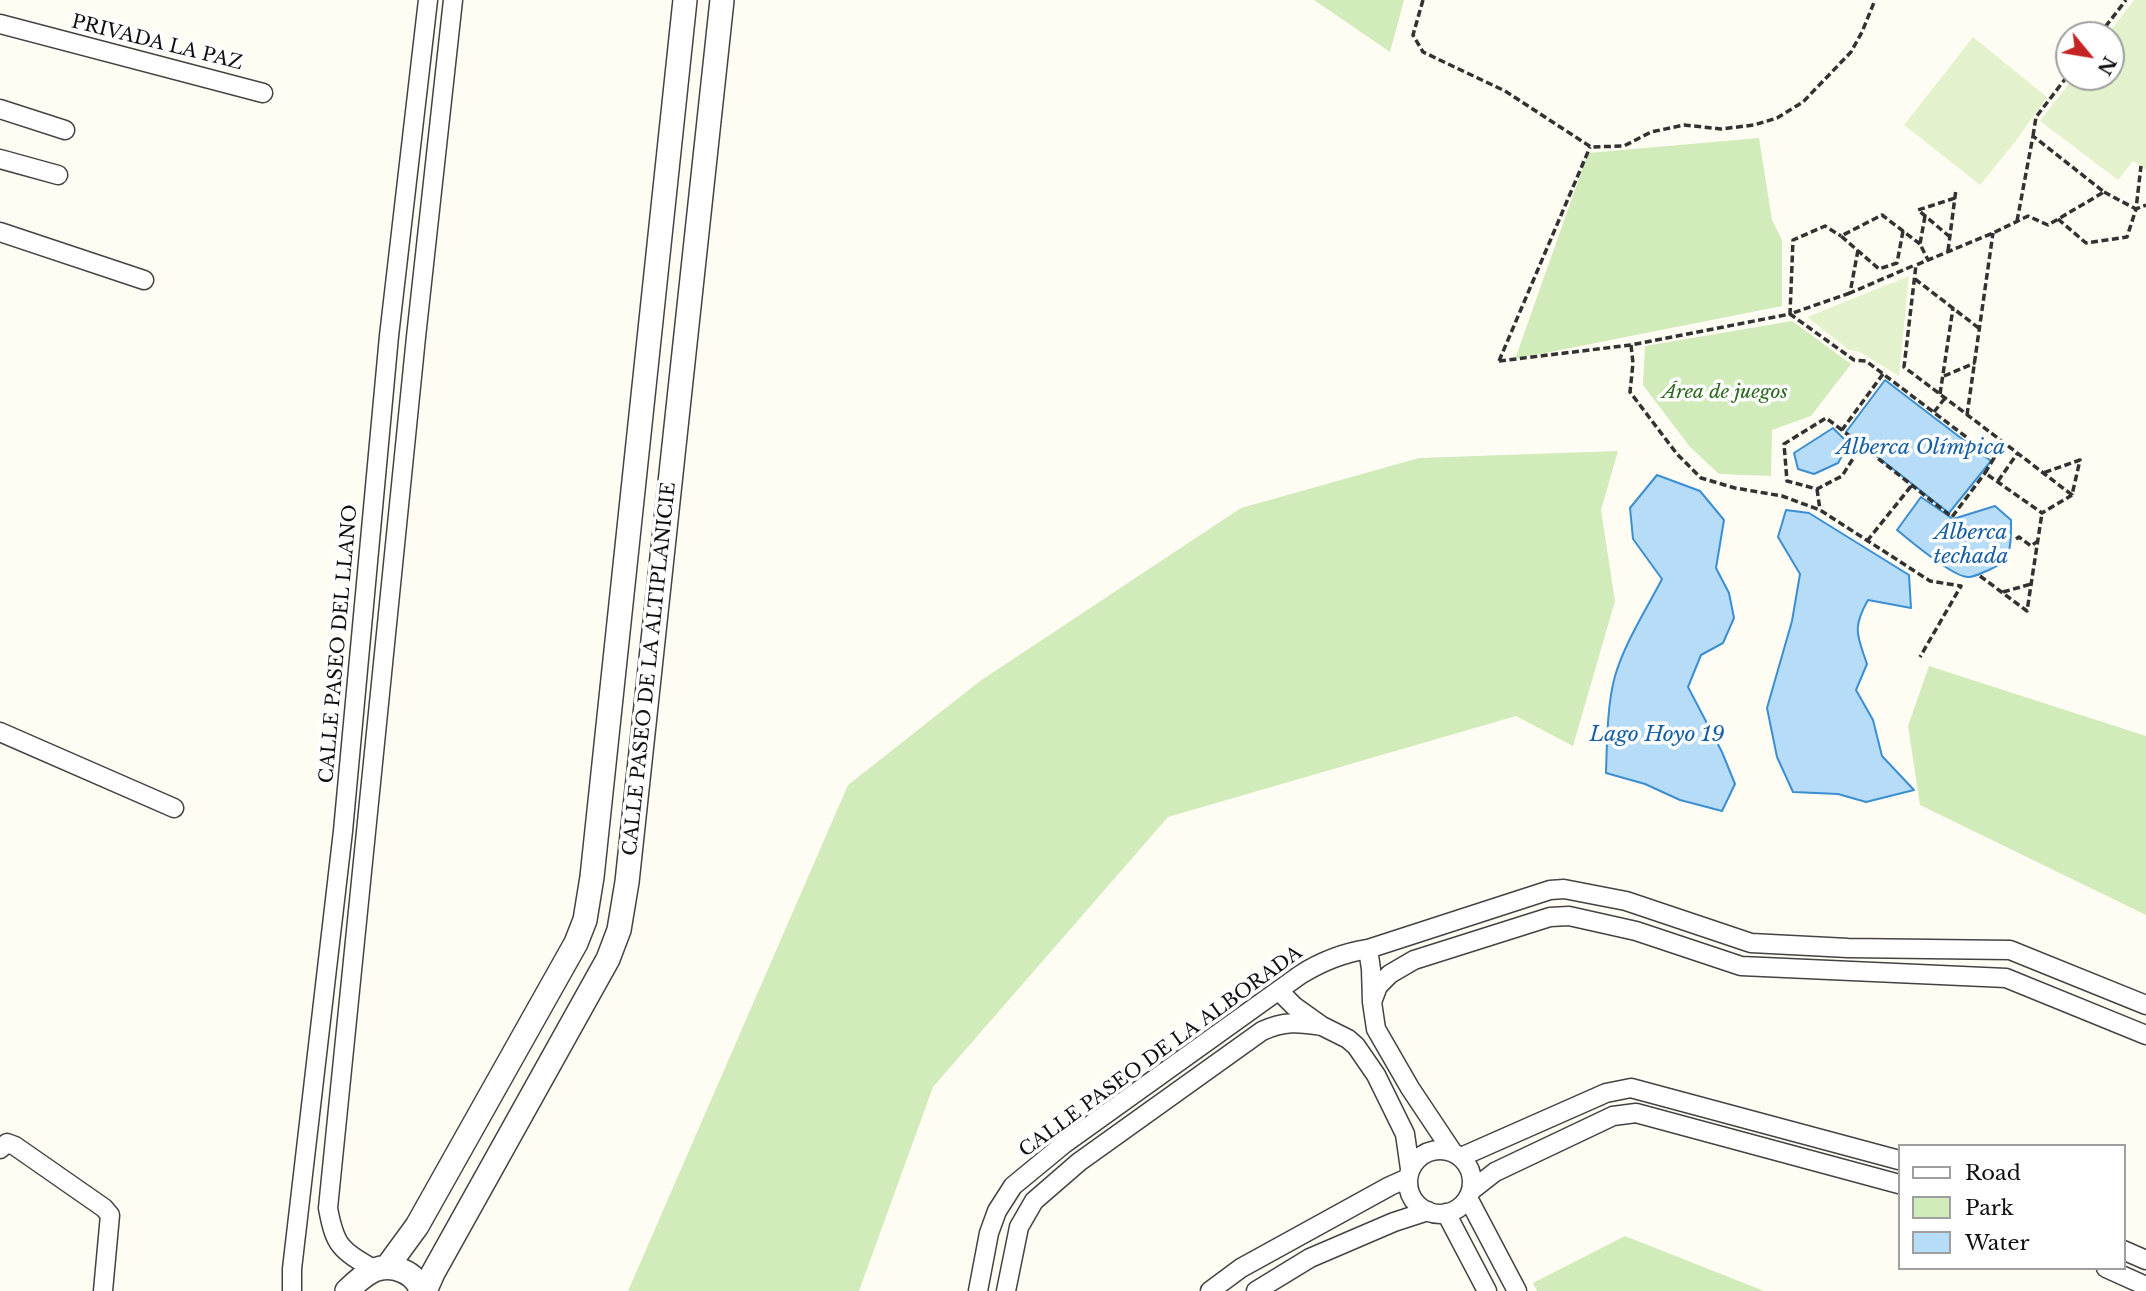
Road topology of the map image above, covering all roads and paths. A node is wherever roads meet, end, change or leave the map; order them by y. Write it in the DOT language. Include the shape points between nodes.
graph roads {
  1 [pos="428,0"];
  2 [pos="453,0"];
  3 [pos="685,0"];
  4 [pos="722,0"];
  5 [pos="1423,0"];
  6 [pos="1875,0"];
  7 [pos="2126,0"];
  8 [pos="2110,21"];
  9 [pos="0,24"];
  10 [pos="2056,91"];
  11 [pos="263,93"];
  12 [pos="0,109"];
  13 [pos="65,130"];
  14 [pos="2033,136"];
  15 [pos="1591,147"];
  16 [pos="0,159"];
  17 [pos="2141,166"];
  18 [pos="58,175"];
  19 [pos="1956,189"];
  20 [pos="2104,192"];
  21 [pos="1955,198"];
  22 [pos="2146,205"];
  23 [pos="2136,209"];
  24 [pos="1925,216"];
  25 [pos="2058,219"];
  26 [pos="2017,221"];
  27 [pos="1903,231"];
  28 [pos="0,232"];
  29 [pos="1993,233"];
  30 [pos="1841,236"];
  31 [pos="1950,237"];
  32 [pos="1920,244"];
  33 [pos="1858,250"];
  34 [pos="1948,251"];
  35 [pos="1928,260"];
  36 [pos="1916,265"];
  37 [pos="1879,269"];
  38 [pos="1882,279"];
  39 [pos="1914,279"];
  40 [pos="144,280"];
  41 [pos="1850,293"];
  42 [pos="1953,308"];
  43 [pos="1790,314"];
  44 [pos="1980,328"];
  45 [pos="389,336"];
  46 [pos="416,337"];
  47 [pos="1632,345"];
  48 [pos="1975,363"];
  49 [pos="1884,374"];
  50 [pos="1943,376"];
  51 [pos="1940,394"];
  52 [pos="1945,398"];
  53 [pos="1934,412"];
  54 [pos="1967,415"];
  55 [pos="1842,430"];
  56 [pos="1861,445"];
  57 [pos="2017,453"];
  58 [pos="636,454"];
  59 [pos="672,458"];
  60 [pos="1985,473"];
  61 [pos="2043,473"];
  62 [pos="1998,481"];
  63 [pos="1912,485"];
  64 [pos="1817,489"];
  65 [pos="2072,495"];
  66 [pos="1820,510"];
  67 [pos="2042,513"];
  68 [pos="2016,539"];
  69 [pos="1867,541"];
  70 [pos="2038,541"];
  71 [pos="1980,576"];
  72 [pos="2031,584"];
  73 [pos="2002,592"];
  74 [pos="1920,657"];
  75 [pos="0,732"];
  76 [pos="174,808"];
  77 [pos="343,831"];
  78 [pos="367,834"];
  79 [pos="592,877"];
  80 [pos="627,882"];
  81 [pos="1668,915"];
  82 [pos="1659,939"];
  83 [pos="1368,949"];
  84 [pos="2044,963"];
  85 [pos="2034,989"];
  86 [pos="1279,991"];
  87 [pos="1372,1002"];
  88 [pos="2146,1005"];
  89 [pos="1374,1022"];
  90 [pos="1322,1026"];
  91 [pos="2146,1035"];
  92 [pos="1348,1038"];
  93 [pos="0,1149"];
  94 [pos="1457,1154"];
  95 [pos="1898,1160"];
  96 [pos="1409,1174"];
  97 [pos="1898,1184"];
  98 [pos="1470,1194"];
  99 [pos="1437,1212"];
  100 [pos="987,1242"];
  101 [pos="1014,1249"];
  102 [pos="2125,1251"];
  103 [pos="2146,1260"];
  104 [pos="381,1268"];
  105 [pos="2110,1270"];
  106 [pos="2146,1286"];
  107 [pos="103,1291"];
  108 [pos="292,1291"];
  109 [pos="347,1291"];
  110 [pos="423,1291"];
  111 [pos="978,1291"];
  112 [pos="1006,1291"];
  113 [pos="1210,1291"];
  114 [pos="1256,1291"];
  115 [pos="1487,1291"];
  116 [pos="1517,1291"];
  1 -- 45 [label="street, CALLE PASEO DEL LLANO"];
  2 -- 46 [label="street"];
  3 -- 58 [label="street, CALLE PASEO DE LA ALTIPLANICIE"];
  4 -- 59 [label="street, CALLE PASEO DE LA ALTIPLANICIE"];
  5 -- 15 [label="path" via="1413,35 1423,52 1505,90"];
  6 -- 15 [label="path" via="1851,51 1803,102 1777,118 1721,129 1684,125 1651,132 1625,146"];
  7 -- 8 [label="path"];
  9 -- 11 [label="street, PRIVADA LA PAZ"];
  10 -- 14 [label="path" via="2036,117"];
  12 -- 13 [label="street"];
  14 -- 20 [label="path"];
  14 -- 26 [label="path"];
  15 -- 47 [label="path" via="1499,361"];
  16 -- 18 [label="street"];
  17 -- 23 [label="path"];
  19 -- 21 [label="path"];
  20 -- 23 [label="path"];
  20 -- 25 [label="path"];
  21 -- 24 [label="path" via="1918,210"];
  21 -- 31 [label="path"];
  22 -- 23 [label="path"];
  23 -- 25 [label="path" via="2127,237 2086,243"];
  24 -- 31 [label="path"];
  24 -- 32 [label="path"];
  25 -- 26 [label="path" via="2048,225 2028,216"];
  26 -- 29 [label="path"];
  27 -- 30 [label="path" via="1882,215"];
  27 -- 32 [label="path"];
  27 -- 37 [label="path" via="1897,262"];
  28 -- 40 [label="street"];
  29 -- 34 [label="path"];
  29 -- 44 [label="path"];
  30 -- 33 [label="path"];
  30 -- 43 [label="path" via="1825,226 1793,240"];
  31 -- 34 [label="path"];
  32 -- 35 [label="path"];
  33 -- 37 [label="path"];
  33 -- 41 [label="path"];
  34 -- 35 [label="path"];
  35 -- 36 [label="path"];
  36 -- 38 [label="path"];
  36 -- 39 [label="path"];
  37 -- 38 [label="path"];
  38 -- 41 [label="path"];
  39 -- 42 [label="path"];
  39 -- 51 [label="path" via="1904,367"];
  41 -- 43 [label="path"];
  42 -- 44 [label="path"];
  42 -- 50 [label="path"];
  43 -- 47 [label="path"];
  43 -- 49 [label="path" via="1854,360 1866,361"];
  44 -- 48 [label="path"];
  45 -- 46 [label="street"];
  45 -- 77 [label="street, CALLE PASEO DEL LLANO"];
  46 -- 78 [label="street"];
  47 -- 66 [label="path" via="1630,392 1701,478 1782,496"];
  48 -- 50 [label="path"];
  48 -- 54 [label="path"];
  49 -- 53 [label="path"];
  49 -- 55 [label="path"];
  50 -- 51 [label="path"];
  51 -- 52 [label="path"];
  52 -- 53 [label="path"];
  52 -- 54 [label="path"];
  53 -- 60 [label="path" via="1994,458"];
  54 -- 57 [label="path"];
  55 -- 56 [label="path"];
  55 -- 64 [label="path" via="1826,418 1784,444 1787,481"];
  56 -- 63 [label="path"];
  56 -- 64 [label="path" via="1842,476"];
  57 -- 61 [label="path"];
  57 -- 62 [label="path"];
  58 -- 59 [label="street"];
  58 -- 79 [label="street, CALLE PASEO DE LA ALTIPLANICIE"];
  59 -- 80 [label="street, CALLE PASEO DE LA ALTIPLANICIE"];
  60 -- 62 [label="path"];
  60 -- 63 [label="path" via="1952,517"];
  61 -- 65 [label="path"];
  61 -- 65 [label="path" via="2080,460"];
  62 -- 67 [label="path"];
  63 -- 69 [label="path"];
  64 -- 66 [label="path"];
  65 -- 67 [label="path"];
  66 -- 69 [label="path"];
  67 -- 70 [label="path"];
  68 -- 70 [label="path" via="2031,546"];
  69 -- 74 [label="path" via="1930,581 1961,586"];
  70 -- 72 [label="path"];
  71 -- 73 [label="path"];
  72 -- 73 [label="path"];
  72 -- 73 [label="path" via="2027,611"];
  75 -- 76 [label="street"];
  77 -- 78 [label="street"];
  77 -- 108 [label="street, CALLE PASEO DEL LLANO"];
  78 -- 104 [label="street" via="328,1208 340,1247"];
  79 -- 80 [label="street"];
  79 -- 104 [label="street, CALLE PASEO DE LA ALTIPLANICIE" via="576,943 417,1226"];
  80 -- 110 [label="street, CALLE PASEO DE LA ALTIPLANICIE" via="619,930 608,959"];
  81 -- 82 [label="street"];
  81 -- 83 [label="street, CALLE PASEO DE LA ALBORADA" via="1626,901 1550,890"];
  81 -- 84 [label="street, CALLE PASEO DE LA ALBORADA" via="1751,943 2011,950"];
  82 -- 85 [label="street" via="1741,966 2006,978"];
  82 -- 87 [label="street" via="1569,916 1550,917 1414,960 1378,986"];
  83 -- 86 [label="street, CALLE PASEO DE LA ALBORADA" via="1322,961"];
  83 -- 87 [label="street"];
  84 -- 85 [label="street"];
  84 -- 88 [label="street, CALLE PASEO DE LA ALBORADA"];
  85 -- 91 [label="street"];
  86 -- 90 [label="street"];
  86 -- 100 [label="street, CALLE PASEO DE LA ALBORADA" via="1064,1144 1013,1186 997,1211"];
  87 -- 89 [label="street"];
  89 -- 92 [label="street"];
  89 -- 94 [label="street" via="1410,1088"];
  90 -- 92 [label="street"];
  90 -- 101 [label="street" via="1278,1024 1262,1031 1079,1162 1034,1200 1018,1227"];
  92 -- 96 [label="street" via="1376,1075 1405,1134"];
  93 -- 107 [label="street" via="7,1143 15,1146 110,1215"];
  94 -- 95 [label="street" via="1606,1093 1631,1088"];
  94 -- 96 [label="street" via="1426,1153"];
  94 -- 98 [label="street" via="1471,1171"];
  96 -- 99 [label="street" via="1414,1200"];
  96 -- 113 [label="street" via="1241,1268"];
  97 -- 98 [label="street" via="1636,1113 1614,1116 1495,1172"];
  98 -- 99 [label="street" via="1462,1205"];
  98 -- 116 [label="street"];
  99 -- 114 [label="street" via="1394,1222 1310,1258"];
  99 -- 115 [label="street"];
  100 -- 101 [label="street"];
  100 -- 111 [label="street, CALLE PASEO DE LA ALBORADA"];
  101 -- 112 [label="street"];
  102 -- 103 [label="street"];
  104 -- 109 [label="street, CALLE PASEO DE LA ALTIPLANICIE"];
  104 -- 110 [label="street" via="407,1272"];
  105 -- 106 [label="street"];
}
